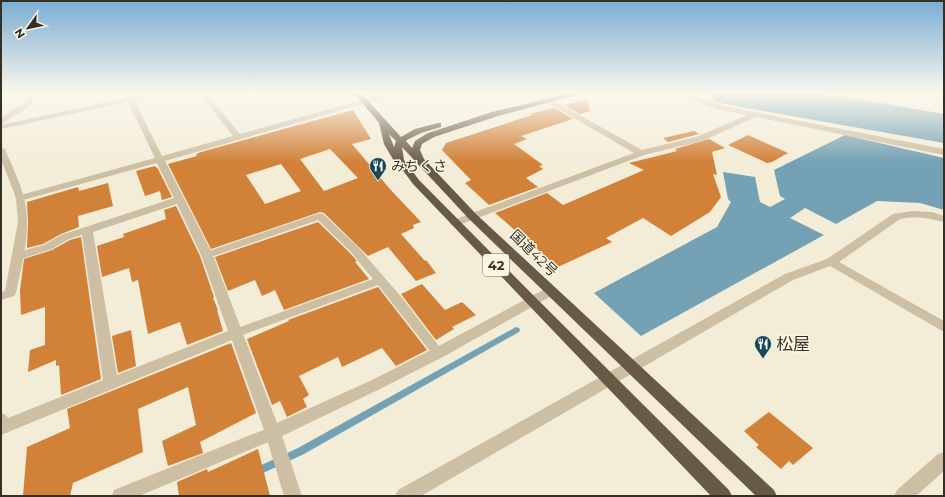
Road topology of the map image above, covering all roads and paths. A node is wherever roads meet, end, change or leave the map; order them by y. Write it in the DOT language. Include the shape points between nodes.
graph roads {
  1 [pos="9,116"];
  2 [pos="47,116"];
  3 [pos="138,116"];
  4 [pos="221,116"];
  5 [pos="317,116"];
  6 [pos="376,116"];
  7 [pos="466,116"];
  8 [pos="489,116"];
  9 [pos="578,116"];
  10 [pos="751,116"];
  11 [pos="760,116"];
  12 [pos="1,122"];
  13 [pos="381,122"];
  14 [pos="1,127"];
  15 [pos="433,127"];
  16 [pos="239,138"];
  17 [pos="401,142"];
  18 [pos="1,149"];
  19 [pos="944,152"];
  20 [pos="641,153"];
  21 [pos="160,159"];
  22 [pos="420,160"];
  23 [pos="403,165"];
  24 [pos="20,198"];
  25 [pos="179,200"];
  26 [pos="473,217"];
  27 [pos="944,219"];
  28 [pos="455,223"];
  29 [pos="87,230"];
  30 [pos="207,255"];
  31 [pos="18,256"];
  32 [pos="831,262"];
  33 [pos="380,280"];
  34 [pos="551,292"];
  35 [pos="1,296"];
  36 [pos="531,302"];
  37 [pos="944,327"];
  38 [pos="236,334"];
  39 [pos="438,353"];
  40 [pos="633,367"];
  41 [pos="610,380"];
  42 [pos="111,384"];
  43 [pos="1,426"];
  44 [pos="273,433"];
  45 [pos="944,460"];
  46 [pos="120,496"];
  47 [pos="293,496"];
  48 [pos="404,496"];
  49 [pos="723,496"];
  50 [pos="768,496"];
  51 [pos="903,496"];
  1 -- 12 [label="street"];
  2 -- 14 [label="street"];
  3 -- 21 [label="street"];
  4 -- 16 [label="street"];
  5 -- 16 [label="street"];
  6 -- 13 [label="highway, 国道42号"];
  7 -- 15 [label="highway"];
  8 -- 22 [label="highway" via="420,141 416,147 416,154"];
  9 -- 20 [label="street"];
  10 -- 20 [label="street" via="699,139"];
  11 -- 19 [label="street"];
  13 -- 15 [label="highway" via="393,130 404,132"];
  13 -- 17 [label="highway, 国道42号"];
  13 -- 23 [label="highway" via="392,151"];
  15 -- 17 [label="highway" via="412,134"];
  16 -- 21 [label="street"];
  17 -- 22 [label="highway, 国道42号"];
  17 -- 23 [label="highway, 42" via="397,150"];
  18 -- 24 [label="lane"];
  20 -- 26 [label="street"];
  21 -- 24 [label="street"];
  21 -- 25 [label="street"];
  22 -- 26 [label="highway, 国道42号 / 42"];
  23 -- 28 [label="highway, 42"];
  24 -- 31 [label="lane" via="22,222"];
  25 -- 29 [label="street"];
  25 -- 30 [label="street"];
  26 -- 28 [label="street"];
  26 -- 34 [label="highway, 国道42号 / 42"];
  27 -- 32 [label="street" via="932,214 897,216"];
  28 -- 36 [label="highway, 42"];
  29 -- 31 [label="street" via="65,237 48,247"];
  29 -- 42 [label="street"];
  30 -- 33 [label="lane" via="320,216"];
  30 -- 38 [label="street"];
  31 -- 35 [label="lane" via="10,293"];
  32 -- 37 [label="street"];
  32 -- 40 [label="street" via="789,277"];
  33 -- 38 [label="lane"];
  33 -- 39 [label="lane"];
  34 -- 36 [label="street"];
  34 -- 40 [label="highway, 国道42号 / 42"];
  36 -- 39 [label="street"];
  36 -- 41 [label="highway, 42"];
  38 -- 42 [label="street"];
  38 -- 44 [label="street"];
  39 -- 44 [label="street"];
  40 -- 41 [label="street"];
  40 -- 50 [label="highway, 国道42号 / 42"];
  41 -- 48 [label="street"];
  41 -- 49 [label="highway, 42"];
  42 -- 43 [label="street"];
  44 -- 46 [label="lane"];
  44 -- 47 [label="street"];
  45 -- 51 [label="street"];
}
